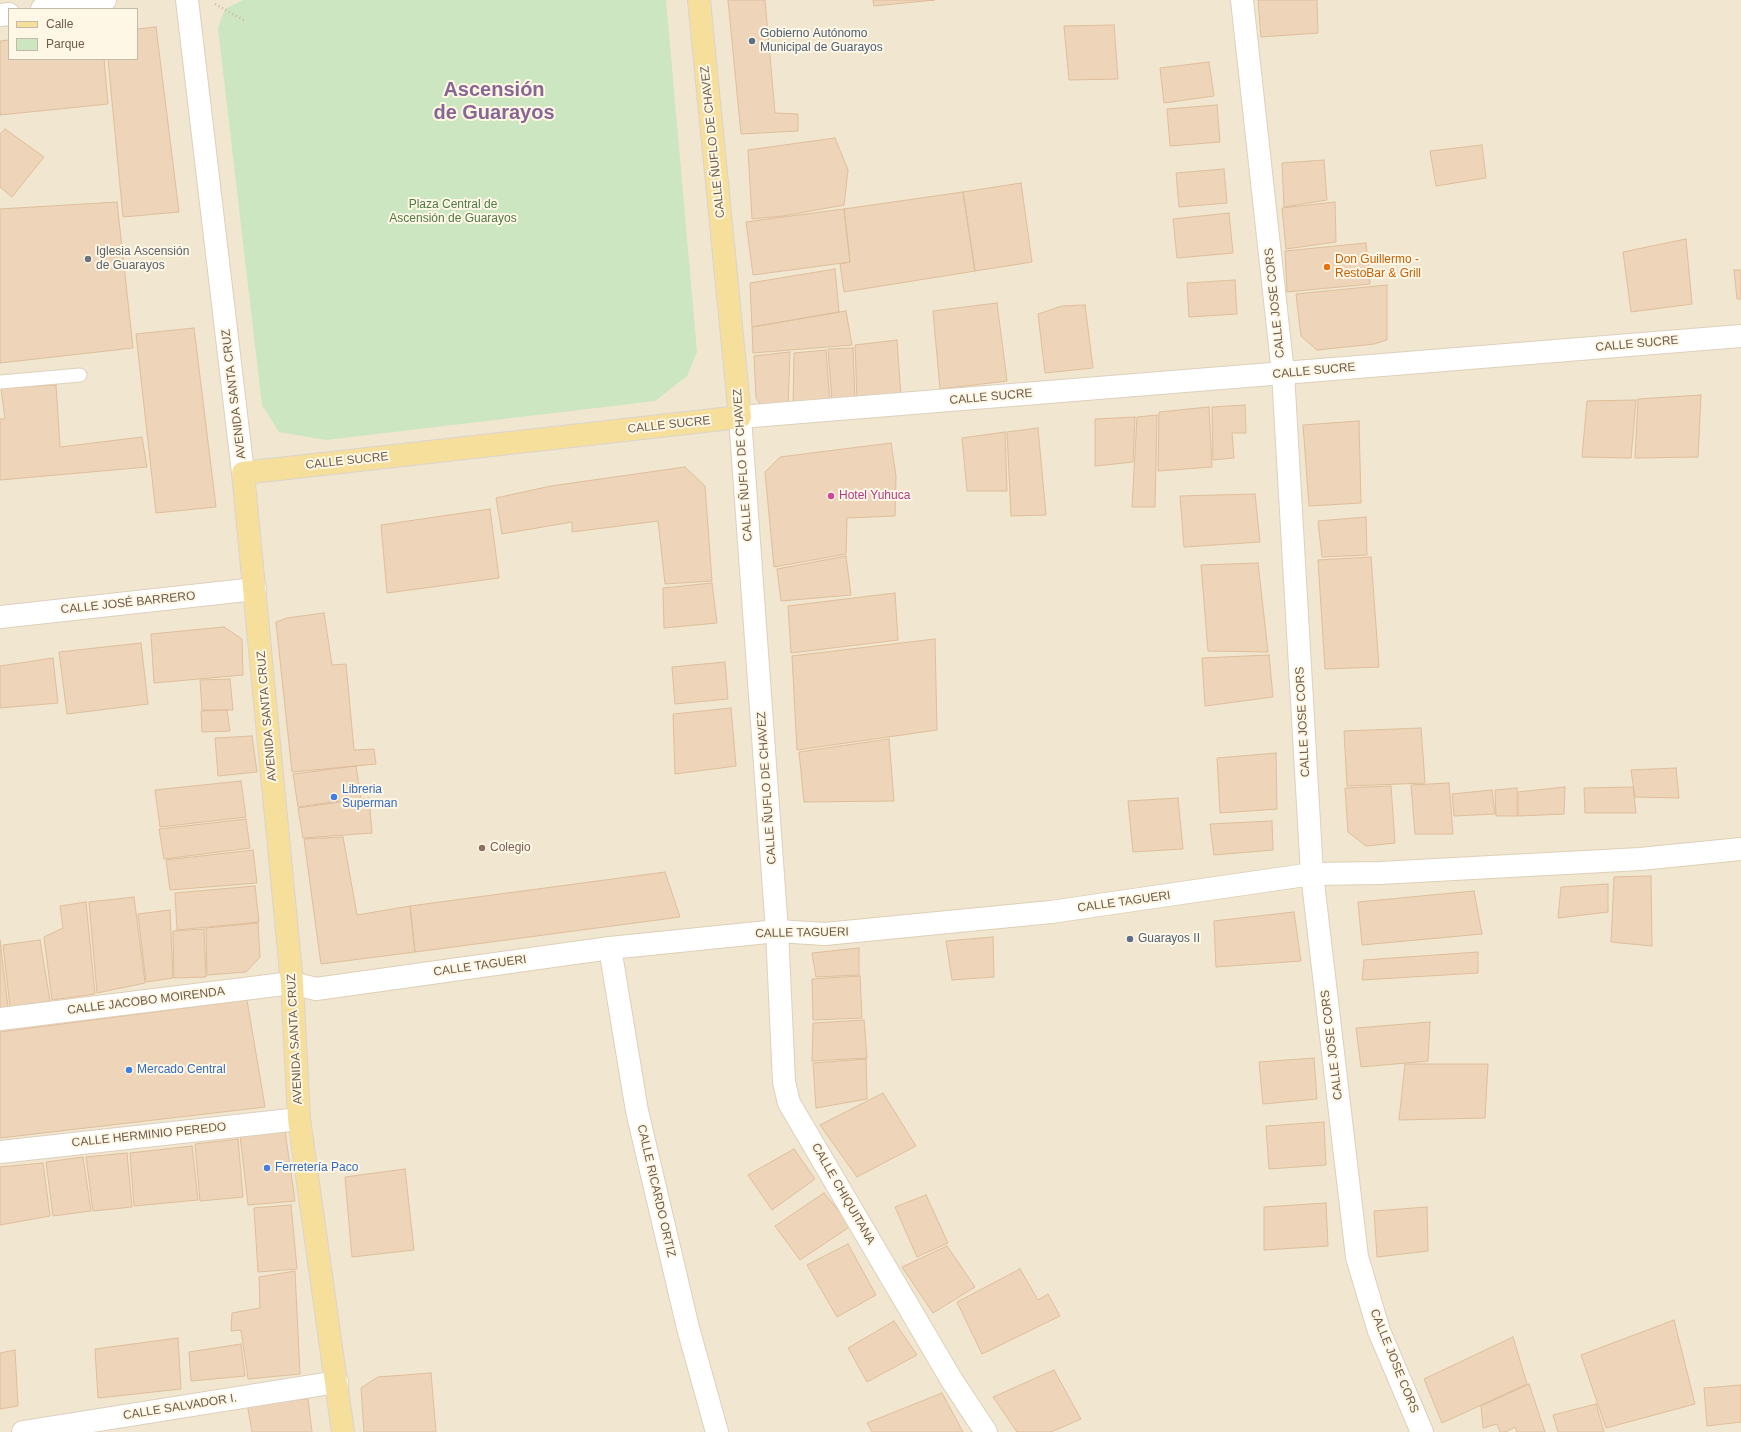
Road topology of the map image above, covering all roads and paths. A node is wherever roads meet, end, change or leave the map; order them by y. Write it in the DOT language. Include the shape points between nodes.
graph roads {
  1 [pos="105,0"];
  2 [pos="187,0"];
  3 [pos="699,0"];
  4 [pos="1242,0"];
  5 [pos="213,3"];
  6 [pos="49,8"];
  7 [pos="245,21"];
  8 [pos="1741,336"];
  9 [pos="1283,373"];
  10 [pos="80,375"];
  11 [pos="0,382"];
  12 [pos="740,417"];
  13 [pos="243,473"];
  14 [pos="255,589"];
  15 [pos="0,617"];
  16 [pos="1741,849"];
  17 [pos="1312,874"];
  18 [pos="777,931"];
  19 [pos="610,948"];
  20 [pos="292,983"];
  21 [pos="0,1019"];
  22 [pos="299,1119"];
  23 [pos="0,1152"];
  24 [pos="337,1382"];
  25 [pos="23,1432"];
  26 [pos="343,1432"];
  27 [pos="717,1432"];
  28 [pos="986,1432"];
  29 [pos="1422,1432"];
  1 -- 6 [label="street"];
  2 -- 13 [label="street, AVENIDA SANTA CRUZ"];
  3 -- 12 [label="main road, CALLE ÑUFLO DE CHAVEZ"];
  4 -- 9 [label="street, CALLE JOSE CORS"];
  5 -- 7 [label="path"];
  8 -- 9 [label="street, CALLE SUCRE"];
  9 -- 12 [label="street, CALLE SUCRE"];
  9 -- 17 [label="street, CALLE JOSE CORS"];
  10 -- 11 [label="lane"];
  12 -- 13 [label="main road, CALLE SUCRE"];
  12 -- 18 [label="street, CALLE ÑUFLO DE CHAVEZ"];
  13 -- 14 [label="main road, AVENIDA SANTA CRUZ"];
  14 -- 15 [label="street, CALLE JOSÉ BARRERO"];
  14 -- 20 [label="main road, AVENIDA SANTA CRUZ"];
  16 -- 17 [label="street, CALLE TAGUERI" via="1632,859 1380,873"];
  17 -- 18 [label="street, CALLE TAGUERI" via="1051,912 825,934"];
  17 -- 29 [label="street, CALLE JOSE CORS" via="1357,1257 1379,1331"];
  18 -- 19 [label="street, CALLE TAGUERI"];
  18 -- 28 [label="street, CALLE CHIQUITANA" via="784,1082 789,1103"];
  19 -- 20 [label="street, CALLE TAGUERI" via="316,989"];
  19 -- 27 [label="street, CALLE RICARDO ORTIZ" via="637,1110 688,1328"];
  20 -- 21 [label="street, CALLE JACOBO MOIRENDA"];
  20 -- 22 [label="main road, AVENIDA SANTA CRUZ"];
  22 -- 23 [label="street, CALLE HERMINIO PEREDO"];
  22 -- 24 [label="main road, AVENIDA SANTA CRUZ"];
  24 -- 25 [label="street, CALLE SALVADOR I."];
  24 -- 26 [label="main road, AVENIDA SANTA CRUZ"];
}
